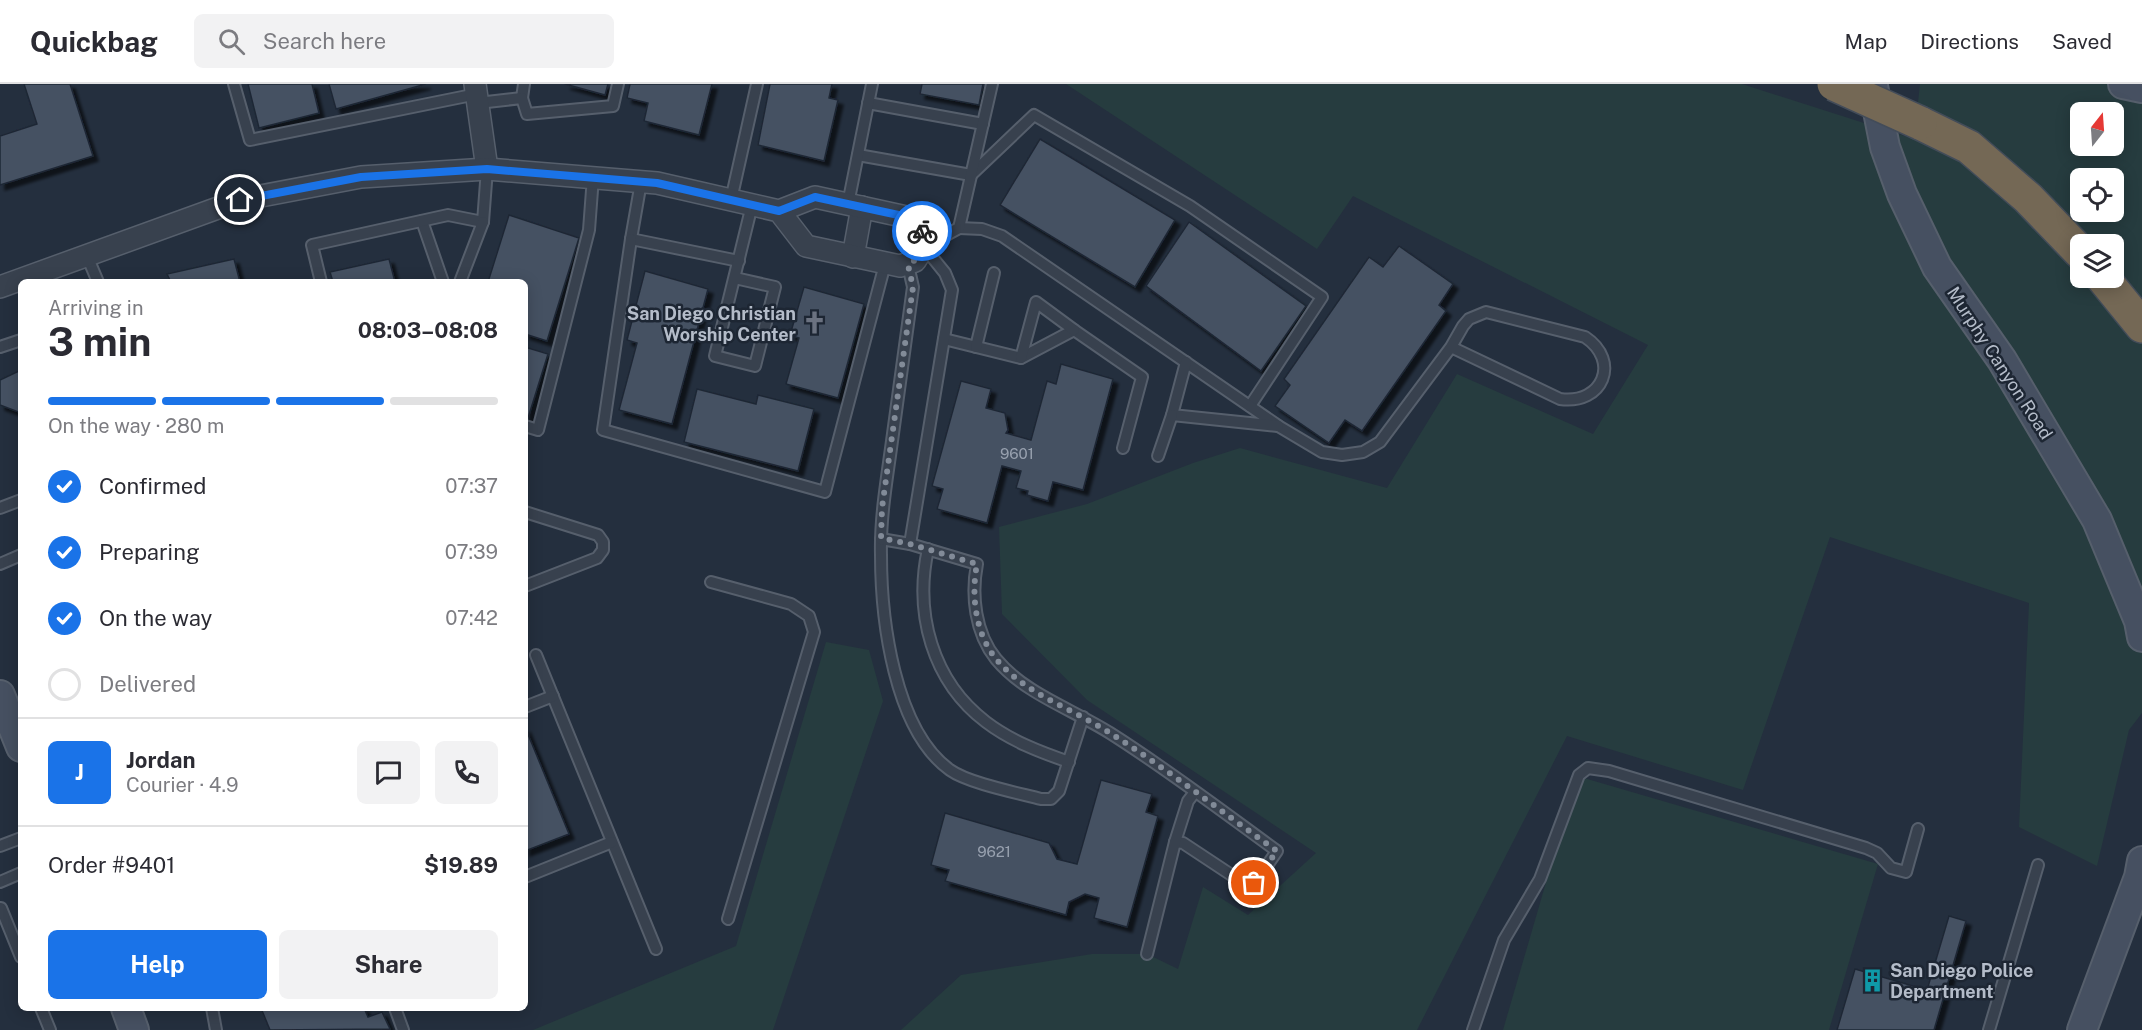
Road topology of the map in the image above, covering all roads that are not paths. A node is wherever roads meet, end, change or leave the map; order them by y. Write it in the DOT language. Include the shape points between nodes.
graph roads {
  1 [pos="234,84"];
  2 [pos="524,84"];
  3 [pos="618,84"];
  4 [pos="757,84"];
  5 [pos="872,84"];
  6 [pos="992,84"];
  7 [pos="1834,84"];
  8 [pos="1873,84"];
  9 [pos="2123,84"];
  10 [pos="2142,88"];
  11 [pos="477,94"];
  12 [pos="522,98"];
  13 [pos="868,103"];
  14 [pos="983,124"];
  15 [pos="858,154"];
  16 [pos="487,169"];
  17 [pos="971,175"];
  18 [pos="593,177"];
  19 [pos="641,182"];
  20 [pos="742,203"];
  21 [pos="855,205"];
  22 [pos="779,211"];
  23 [pos="422,221"];
  24 [pos="483,222"];
  25 [pos="959,228"];
  26 [pos="632,239"];
  27 [pos="2070,242"];
  28 [pos="924,247"];
  29 [pos="87,256"];
  30 [pos="853,256"];
  31 [pos="739,261"];
  32 [pos="885,264"];
  33 [pos="908,265"];
  34 [pos="994,273"];
  35 [pos="735,278"];
  36 [pos="26,279"];
  37 [pos="97,279"];
  38 [pos="320,279"];
  39 [pos="442,279"];
  40 [pos="461,279"];
  41 [pos="2111,288"];
  42 [pos="2142,326"];
  43 [pos="1074,330"];
  44 [pos="944,339"];
  45 [pos="18,341"];
  46 [pos="1451,346"];
  47 [pos="0,347"];
  48 [pos="976,347"];
  49 [pos="1021,358"];
  50 [pos="1186,362"];
  51 [pos="1250,406"];
  52 [pos="1172,415"];
  53 [pos="528,427"];
  54 [pos="1280,427"];
  55 [pos="1123,448"];
  56 [pos="1158,456"];
  57 [pos="18,501"];
  58 [pos="0,508"];
  59 [pos="528,513"];
  60 [pos="881,538"];
  61 [pos="910,544"];
  62 [pos="928,549"];
  63 [pos="18,556"];
  64 [pos="0,564"];
  65 [pos="711,582"];
  66 [pos="528,585"];
  67 [pos="2142,637"];
  68 [pos="536,655"];
  69 [pos="0,695"];
  70 [pos="553,696"];
  71 [pos="528,706"];
  72 [pos="1083,717"];
  73 [pos="18,740"];
  74 [pos="1069,762"];
  75 [pos="1195,792"];
  76 [pos="1918,829"];
  77 [pos="18,839"];
  78 [pos="612,842"];
  79 [pos="1175,842"];
  80 [pos="0,846"];
  81 [pos="2142,861"];
  82 [pos="2038,865"];
  83 [pos="18,874"];
  84 [pos="528,876"];
  85 [pos="0,882"];
  86 [pos="1,908"];
  87 [pos="728,920"];
  88 [pos="18,949"];
  89 [pos="656,949"];
  90 [pos="1146,954"];
  91 [pos="42,1011"];
  92 [pos="127,1011"];
  93 [pos="213,1011"];
  94 [pos="396,1011"];
  95 [pos="50,1030"];
  96 [pos="134,1030"];
  97 [pos="216,1030"];
  98 [pos="403,1030"];
  99 [pos="1473,1030"];
  100 [pos="1989,1030"];
  101 [pos="2082,1030"];
  1 -- 11 [label="lane" via="250,140"];
  2 -- 12 [label="lane"];
  3 -- 12 [label="lane" via="612,106 527,114"];
  4 -- 20 [label="lane"];
  5 -- 13 [label="lane"];
  6 -- 14 [label="lane"];
  7 -- 27 [label="highway, bridge" via="1969,147 2028,198"];
  8 -- 67 [label="main road, Murphy Canyon Road" via="1885,147 1902,194 1937,267 2002,360 2097,520"];
  9 -- 10 [label="main road"];
  11 -- 12 [label="lane"];
  11 -- 16 [label="street"];
  13 -- 14 [label="lane"];
  13 -- 15 [label="lane"];
  14 -- 17 [label="lane"];
  15 -- 17 [label="lane"];
  15 -- 21 [label="lane"];
  16 -- 18 [label="street"];
  16 -- 24 [label="lane"];
  16 -- 29 [label="street" via="361,177 240,200"];
  17 -- 25 [label="lane"];
  17 -- 51 [label="lane" via="1034,115 1190,206 1322,297"];
  18 -- 19 [label="street"];
  18 -- 53 [label="lane" via="589,230 538,430"];
  19 -- 20 [label="street"];
  19 -- 26 [label="lane"];
  20 -- 22 [label="street"];
  20 -- 31 [label="lane"];
  21 -- 22 [label="street" via="815,197"];
  21 -- 28 [label="street" via="911,218 922,230"];
  21 -- 30 [label="street"];
  22 -- 30 [label="street" via="806,246"];
  23 -- 24 [label="lane" via="448,215"];
  23 -- 38 [label="lane" via="312,245"];
  23 -- 39 [label="lane"];
  24 -- 40 [label="lane"];
  25 -- 28 [label="lane"];
  25 -- 50 [label="lane" via="982,229 1002,236"];
  26 -- 31 [label="lane"];
  26 -- 32 [label="lane" via="603,430 825,492"];
  28 -- 33 [label="street"];
  28 -- 44 [label="lane" via="945,273 952,290"];
  29 -- 36 [label="street"];
  29 -- 37 [label="lane"];
  30 -- 32 [label="street"];
  31 -- 35 [label="lane"];
  32 -- 33 [label="street"];
  33 -- 60 [label="lane" via="913,287"];
  34 -- 48 [label="lane"];
  35 -- 35 [label="lane" via="715,356 755,366 775,287"];
  41 -- 42 [label="highway"];
  43 -- 49 [label="lane"];
  43 -- 49 [label="lane" via="1036,302"];
  43 -- 55 [label="lane" via="1142,376"];
  44 -- 48 [label="lane"];
  44 -- 61 [label="lane"];
  45 -- 47 [label="lane"];
  46 -- 46 [label="lane" via="1560,399 1583,399 1600,384 1604,374 1601,352 1585,337 1486,312 1469,319"];
  46 -- 54 [label="lane" via="1380,442 1363,452 1322,452"];
  48 -- 49 [label="lane"];
  50 -- 51 [label="lane"];
  50 -- 52 [label="lane"];
  51 -- 54 [label="lane"];
  52 -- 54 [label="lane"];
  52 -- 56 [label="lane"];
  57 -- 58 [label="lane"];
  59 -- 66 [label="lane" via="598,535 603,550 597,558"];
  60 -- 61 [label="lane"];
  60 -- 74 [label="lane" via="885,613 899,687 910,720 934,755 964,777 1041,800 1051,799 1059,791"];
  61 -- 62 [label="lane"];
  62 -- 72 [label="lane" via="977,564 976,613 995,657 1024,684"];
  62 -- 74 [label="lane" via="922,586 925,623 932,649 951,684 987,723 1028,746"];
  63 -- 64 [label="lane"];
  65 -- 87 [label="lane" via="791,604 809,616 814,632"];
  68 -- 70 [label="lane"];
  69 -- 73 [label="main road"];
  70 -- 71 [label="lane"];
  70 -- 78 [label="lane"];
  72 -- 74 [label="lane"];
  72 -- 75 [label="lane"];
  75 -- 79 [label="lane" via="1188,801"];
  75 -- 79 [label="lane" via="1277,851 1252,884 1242,882 1183,843"];
  76 -- 99 [label="lane" via="1906,872 1891,868 1866,848 1588,768 1579,775 1540,879 1504,940"];
  77 -- 80 [label="lane"];
  78 -- 84 [label="lane"];
  78 -- 89 [label="lane"];
  79 -- 90 [label="lane"];
  81 -- 101 [label="main road"];
  82 -- 100 [label="lane"];
  83 -- 85 [label="lane"];
  86 -- 88 [label="lane"];
  91 -- 95 [label="lane"];
  92 -- 96 [label="main road"];
  93 -- 97 [label="lane"];
  94 -- 98 [label="lane"];
}
